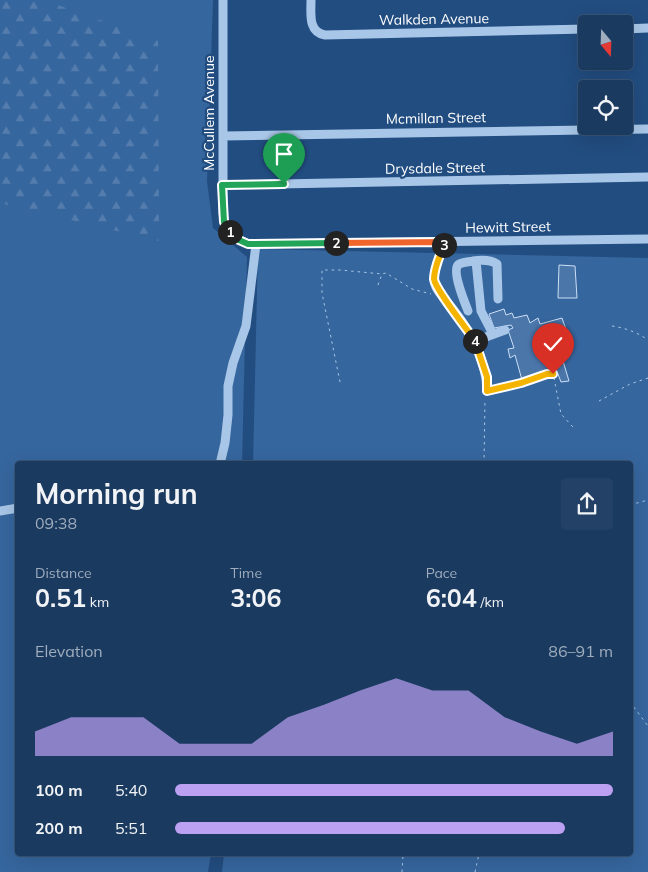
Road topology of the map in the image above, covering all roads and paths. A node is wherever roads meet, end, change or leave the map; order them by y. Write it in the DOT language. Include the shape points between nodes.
graph roads {
  1 [pos="223,0"];
  2 [pos="311,0"];
  3 [pos="648,28"];
  4 [pos="633,29"];
  5 [pos="578,30"];
  6 [pos="648,129"];
  7 [pos="224,136"];
  8 [pos="648,177"];
  9 [pos="222,185"];
  10 [pos="648,239"];
  11 [pos="444,242"];
  12 [pos="252,244"];
  13 [pos="476,261"];
  14 [pos="382,274"];
  15 [pos="378,285"];
  16 [pos="444,298"];
  17 [pos="498,299"];
  18 [pos="468,312"];
  19 [pos="612,326"];
  20 [pos="505,330"];
  21 [pos="493,334"];
  22 [pos="648,340"];
  23 [pos="475,341"];
  24 [pos="648,378"];
  25 [pos="340,382"];
  26 [pos="487,391"];
  27 [pos="598,401"];
  28 [pos="573,427"];
  29 [pos="221,461"];
  30 [pos="484,461"];
  31 [pos="648,500"];
  32 [pos="633,504"];
  33 [pos="15,508"];
  34 [pos="0,511"];
  35 [pos="633,706"];
  36 [pos="648,726"];
  37 [pos="403,856"];
  38 [pos="479,856"];
  39 [pos="402,872"];
  40 [pos="476,872"];
  1 -- 7 [label="street, McCullem Avenue"];
  2 -- 5 [label="street, Walkden Avenue" via="313,28 318,34 325,35"];
  3 -- 4 [label="street"];
  6 -- 7 [label="street, Mcmillan Street"];
  7 -- 9 [label="street, McCullem Avenue"];
  8 -- 9 [label="street, Drysdale Street"];
  9 -- 12 [label="street, McCullem Avenue" via="227,229 239,240"];
  10 -- 11 [label="street, Hewitt Street"];
  11 -- 12 [label="street, Hewitt Street"];
  11 -- 16 [label="street" via="434,282"];
  12 -- 29 [label="street" via="246,326 228,386 225,443"];
  13 -- 17 [label="street" via="497,264"];
  13 -- 18 [label="street" via="462,263 456,270"];
  13 -- 21 [label="street" via="481,311"];
  14 -- 15 [label="path"];
  14 -- 16 [label="path" via="394,277 412,289"];
  14 -- 25 [label="path" via="322,270 322,293"];
  16 -- 23 [label="street"];
  19 -- 22 [label="path" via="626,328"];
  20 -- 21 [label="street"];
  21 -- 23 [label="street"];
  23 -- 26 [label="street" via="487,377"];
  24 -- 27 [label="path"];
  26 -- 28 [label="path" via="552,373 561,414"];
  26 -- 30 [label="path"];
  31 -- 32 [label="path"];
  33 -- 34 [label="street"];
  35 -- 36 [label="path"];
  37 -- 39 [label="path"];
  38 -- 40 [label="path"];
}
